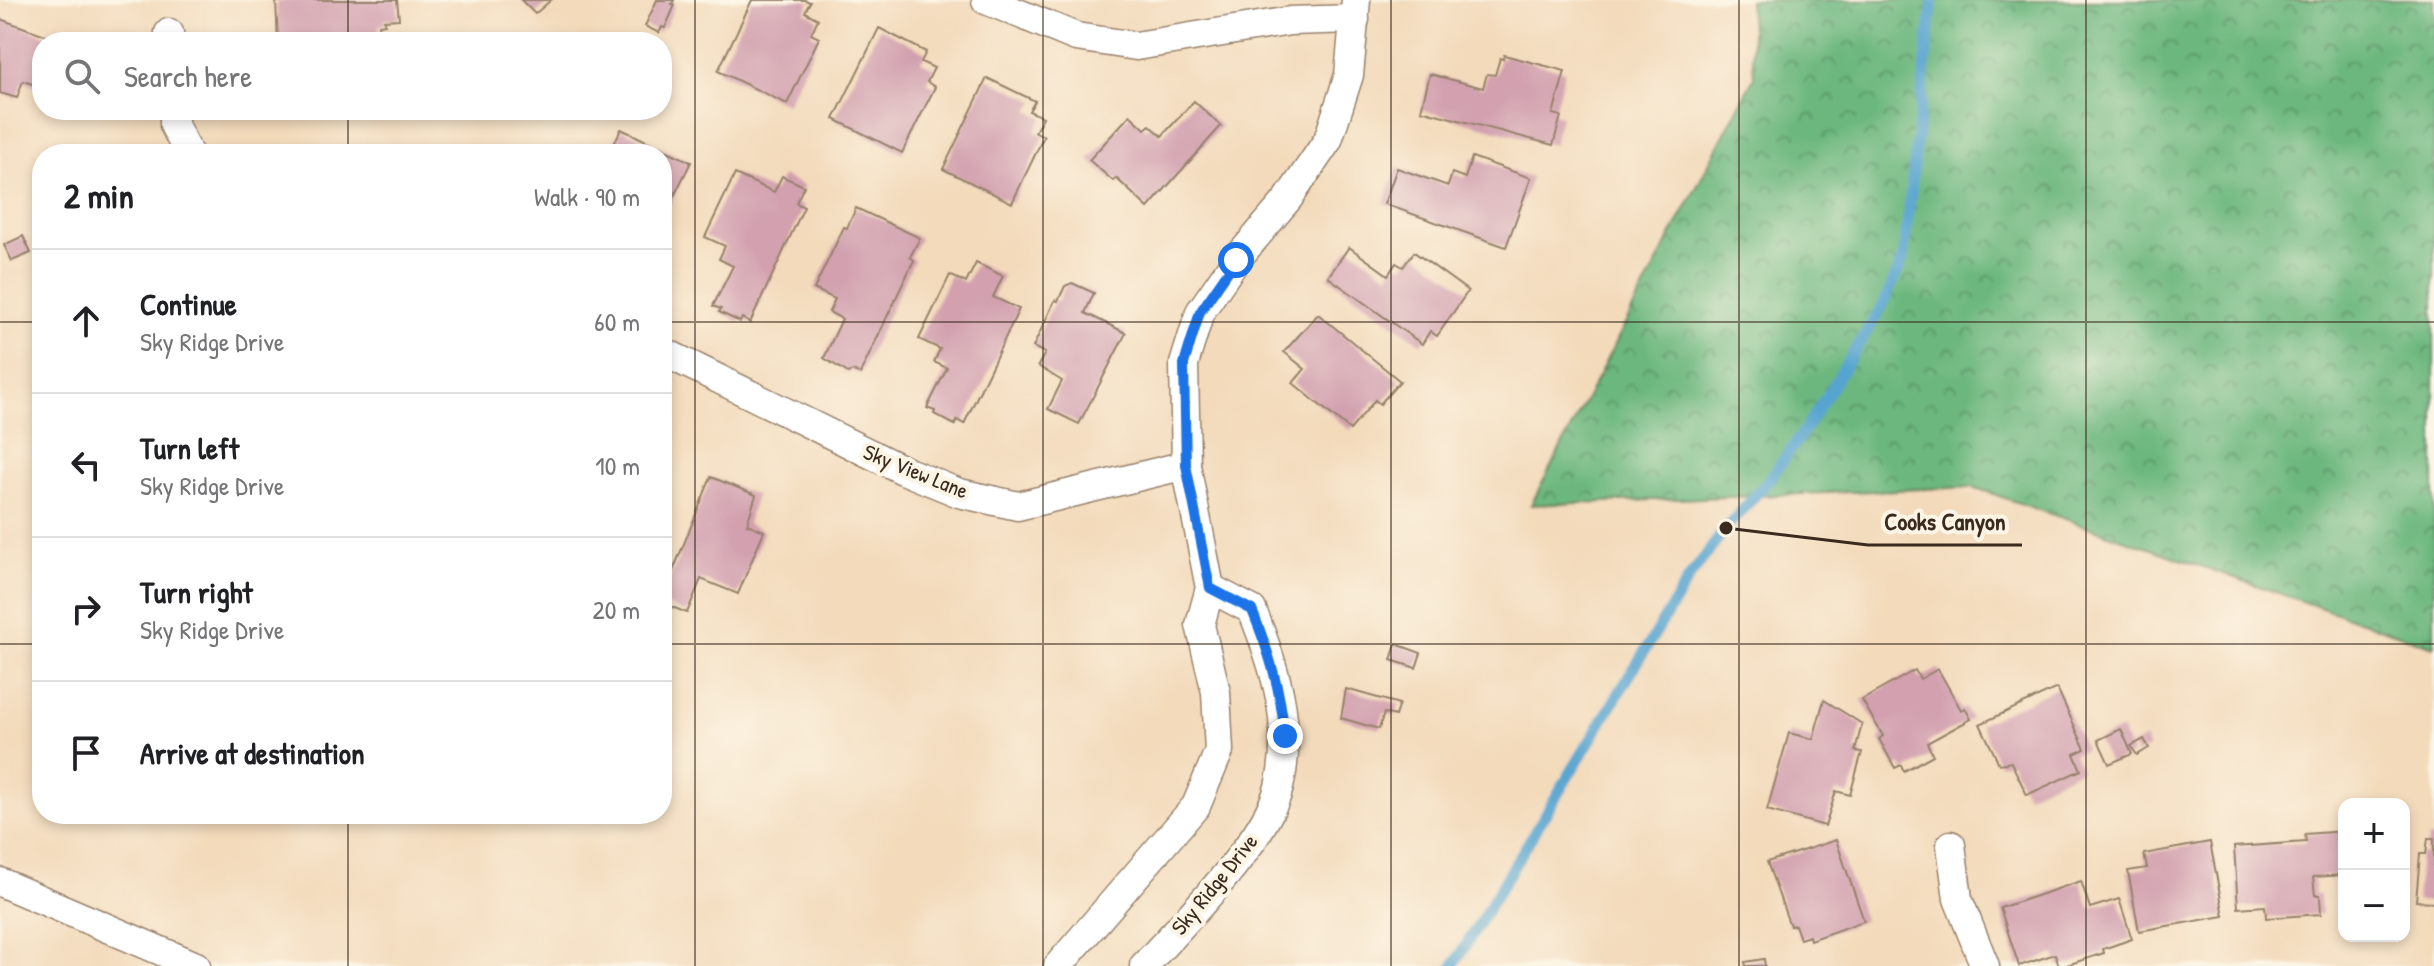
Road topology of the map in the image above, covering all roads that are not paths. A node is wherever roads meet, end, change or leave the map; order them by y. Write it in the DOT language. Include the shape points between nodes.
graph roads {
  1 [pos="986,0"];
  2 [pos="1355,10"];
  3 [pos="174,120"];
  4 [pos="184,144"];
  5 [pos="672,356"];
  6 [pos="1186,465"];
  7 [pos="1210,588"];
  8 [pos="1951,845"];
  9 [pos="0,882"];
  10 [pos="196,966"];
  11 [pos="1058,966"];
  12 [pos="1144,966"];
  13 [pos="1985,966"];
  1 -- 2 [label="street" via="1076,37 1136,46"];
  2 -- 6 [label="street" via="1349,75 1328,140 1200,312 1184,364"];
  3 -- 4 [label="street"];
  5 -- 6 [label="street, Sky View Lane" via="903,470 959,493 1018,506"];
  6 -- 7 [label="street"];
  7 -- 11 [label="street" via="1200,625 1216,692 1219,751 1196,806"];
  7 -- 12 [label="street, Sky Ridge Drive" via="1252,610 1268,648 1281,694 1285,736 1278,789 1258,831"];
  8 -- 13 [label="street" via="1958,899"];
  9 -- 10 [label="street"];
}
